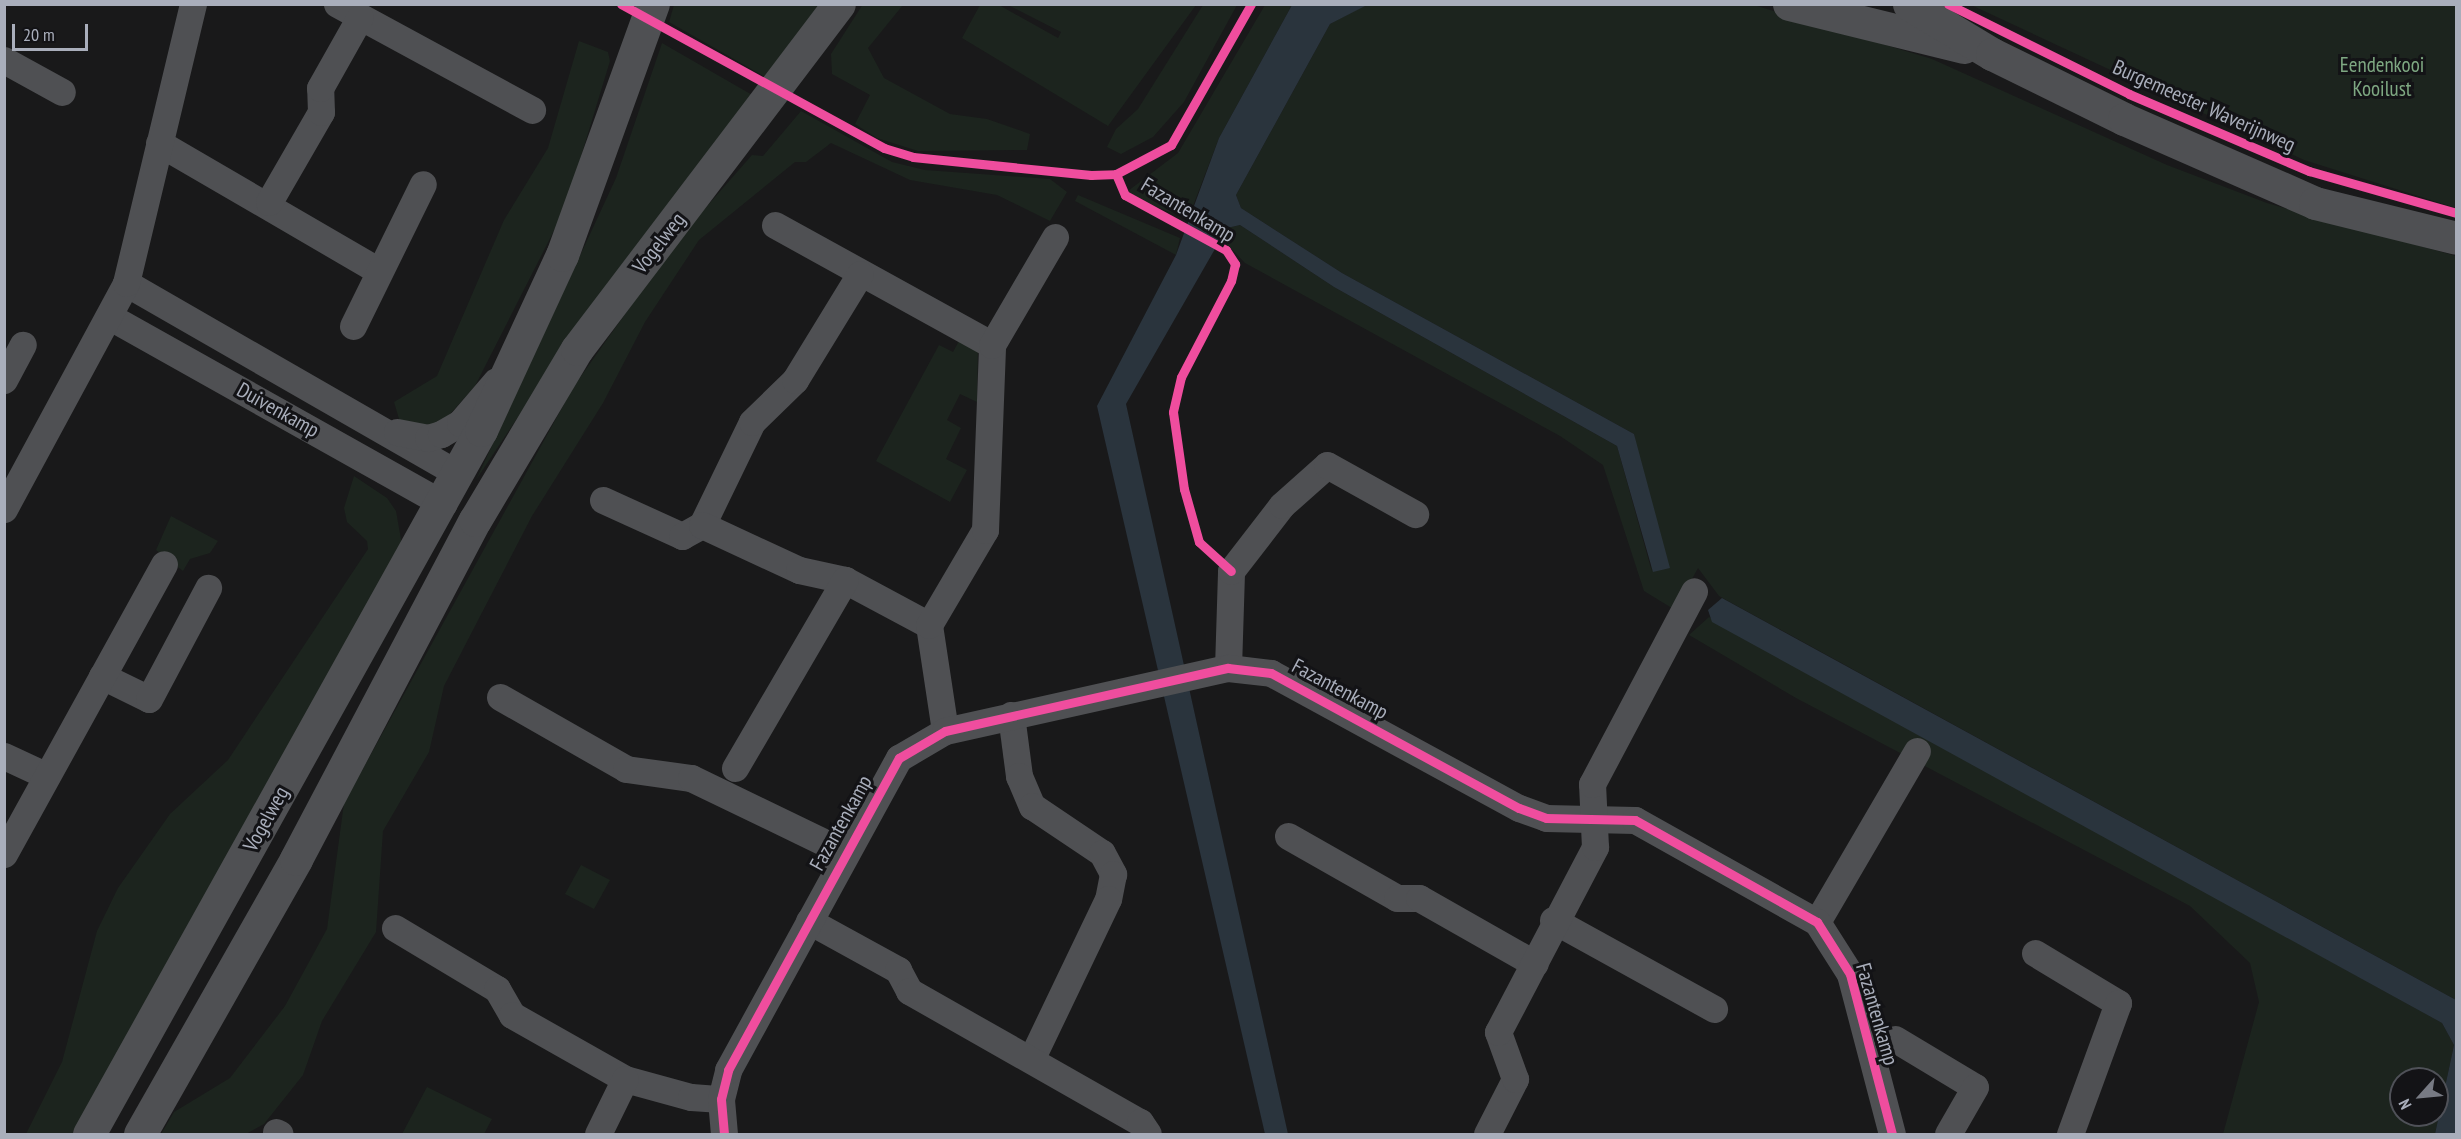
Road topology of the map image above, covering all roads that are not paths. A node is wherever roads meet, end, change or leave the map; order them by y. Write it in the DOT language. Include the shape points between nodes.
graph roads {
  1 [pos="193,4"];
  2 [pos="653,4"];
  3 [pos="839,4"];
  4 [pos="1789,4"];
  5 [pos="1909,4"];
  6 [pos="348,11"];
  7 [pos="1992,54"];
  8 [pos="4,60"];
  9 [pos="62,92"];
  10 [pos="532,110"];
  11 [pos="159,143"];
  12 [pos="423,184"];
  13 [pos="269,202"];
  14 [pos="776,225"];
  15 [pos="1054,237"];
  16 [pos="2457,238"];
  17 [pos="379,271"];
  18 [pos="860,274"];
  19 [pos="126,283"];
  20 [pos="112,318"];
  21 [pos="353,326"];
  22 [pos="23,345"];
  23 [pos="992,345"];
  24 [pos="505,371"];
  25 [pos="4,380"];
  26 [pos="378,426"];
  27 [pos="458,474"];
  28 [pos="495,492"];
  29 [pos="603,500"];
  30 [pos="443,504"];
  31 [pos="4,509"];
  32 [pos="1415,514"];
  33 [pos="475,520"];
  34 [pos="702,525"];
  35 [pos="164,564"];
  36 [pos="845,580"];
  37 [pos="208,588"];
  38 [pos="1694,591"];
  39 [pos="928,625"];
  40 [pos="1228,668"];
  41 [pos="102,676"];
  42 [pos="500,697"];
  43 [pos="1011,716"];
  44 [pos="945,731"];
  45 [pos="1917,751"];
  46 [pos="4,756"];
  47 [pos="735,768"];
  48 [pos="47,776"];
  49 [pos="1593,819"];
  50 [pos="1288,836"];
  51 [pos="844,852"];
  52 [pos="4,854"];
  53 [pos="1553,920"];
  54 [pos="809,921"];
  55 [pos="1817,922"];
  56 [pos="395,928"];
  57 [pos="2035,953"];
  58 [pos="1535,964"];
  59 [pos="1713,1009"];
  60 [pos="1894,1039"];
  61 [pos="1031,1060"];
  62 [pos="625,1079"];
  63 [pos="721,1099"];
  64 [pos="88,1134"];
  65 [pos="140,1134"];
  66 [pos="598,1134"];
  67 [pos="724,1134"];
  68 [pos="1148,1134"];
  69 [pos="1487,1134"];
  70 [pos="1892,1134"];
  71 [pos="1948,1134"];
  72 [pos="2070,1134"];
  1 -- 11 [label="street"];
  2 -- 24 [label="street, Vogelweg" via="562,255"];
  3 -- 28 [label="street, Vogelweg" via="577,349"];
  4 -- 7 [label="street, Burgemeester Waverijnweg"];
  5 -- 7 [label="street, Burgemeester Waverijnweg"];
  6 -- 10 [label="street"];
  6 -- 13 [label="street" via="321,88 321,112"];
  7 -- 16 [label="street, Burgemeester Waverijnweg" via="2314,203"];
  8 -- 9 [label="street"];
  11 -- 13 [label="street"];
  11 -- 19 [label="street"];
  12 -- 17 [label="street"];
  13 -- 17 [label="street" via="274,214"];
  14 -- 18 [label="street"];
  15 -- 23 [label="street"];
  17 -- 21 [label="street"];
  18 -- 23 [label="street"];
  18 -- 34 [label="street" via="795,380 752,422"];
  19 -- 20 [label="street"];
  19 -- 26 [label="street, Duivenkamp"];
  20 -- 30 [label="street, Duivenkamp"];
  20 -- 31 [label="street"];
  22 -- 25 [label="street"];
  23 -- 39 [label="street" via="985,530"];
  24 -- 26 [label="street, Duivenkamp" via="460,423 441,434 413,436"];
  24 -- 27 [label="street, Vogelweg"];
  26 -- 27 [label="street, Duivenkamp"];
  27 -- 28 [label="street"];
  27 -- 30 [label="street, Vogelweg"];
  28 -- 33 [label="street, Vogelweg"];
  29 -- 34 [label="street" via="682,536"];
  30 -- 33 [label="street"];
  30 -- 64 [label="street, Vogelweg"];
  32 -- 40 [label="street" via="1327,465 1282,505 1232,571"];
  33 -- 65 [label="street, Vogelweg" via="296,859"];
  34 -- 36 [label="street" via="799,570"];
  35 -- 41 [label="street"];
  36 -- 39 [label="street"];
  36 -- 47 [label="street"];
  37 -- 41 [label="street" via="149,699"];
  38 -- 49 [label="street" via="1592,784"];
  39 -- 44 [label="street"];
  40 -- 43 [label="street, Fazantenkamp"];
  40 -- 49 [label="street, Fazantenkamp" via="1271,673 1519,808 1546,818"];
  41 -- 48 [label="street"];
  42 -- 51 [label="street, Fazantenkamp" via="626,769 691,778"];
  43 -- 44 [label="street, Fazantenkamp"];
  43 -- 61 [label="street" via="1020,776 1032,806 1102,853 1113,874 1108,899"];
  44 -- 51 [label="street, Fazantenkamp" via="899,758"];
  45 -- 55 [label="street"];
  46 -- 48 [label="street"];
  48 -- 52 [label="street"];
  49 -- 53 [label="street" via="1595,847"];
  49 -- 55 [label="street, Fazantenkamp" via="1635,820"];
  50 -- 58 [label="street" via="1397,898 1419,898"];
  51 -- 54 [label="street, Fazantenkamp"];
  53 -- 58 [label="street"];
  53 -- 59 [label="street"];
  54 -- 61 [label="street" via="898,970 909,991"];
  54 -- 63 [label="street, Fazantenkamp" via="728,1070"];
  55 -- 70 [label="street, Fazantenkamp" via="1850,974"];
  56 -- 62 [label="street" via="498,989 512,1015"];
  57 -- 72 [label="street" via="2118,1004"];
  58 -- 69 [label="street" via="1498,1032 1515,1079"];
  60 -- 71 [label="street, Fazantenkamp" via="1975,1087"];
  61 -- 68 [label="street" via="1140,1122"];
  62 -- 63 [label="street" via="691,1097"];
  62 -- 66 [label="street"];
  63 -- 67 [label="street, Fazantenkamp"];
}
